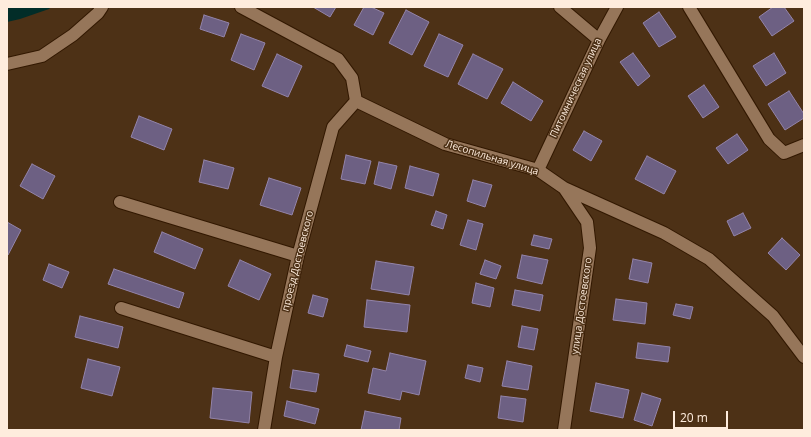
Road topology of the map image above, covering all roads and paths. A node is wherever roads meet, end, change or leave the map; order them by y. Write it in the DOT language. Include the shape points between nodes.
graph roads {
  1 [pos="102,7"];
  2 [pos="241,7"];
  3 [pos="560,7"];
  4 [pos="617,7"];
  5 [pos="689,7"];
  6 [pos="599,40"];
  7 [pos="7,64"];
  8 [pos="356,101"];
  9 [pos="804,145"];
  10 [pos="538,170"];
  11 [pos="564,188"];
  12 [pos="120,202"];
  13 [pos="298,256"];
  14 [pos="121,308"];
  15 [pos="276,357"];
  16 [pos="804,357"];
  17 [pos="264,430"];
  18 [pos="564,430"];
  1 -- 7 [label="street" via="73,35 42,56"];
  2 -- 8 [label="street" via="338,59 352,78"];
  3 -- 6 [label="street"];
  4 -- 6 [label="street, Питомническая улица"];
  5 -- 9 [label="street" via="769,139 784,153"];
  6 -- 10 [label="street, Питомническая улица"];
  8 -- 10 [label="street, Лесопильная улица" via="445,144"];
  8 -- 13 [label="street, проезд Достоевского" via="333,127"];
  10 -- 11 [label="street, Лесопильная улица"];
  11 -- 16 [label="street, Лесопильная улица" via="664,233 709,259 773,316"];
  11 -- 18 [label="street, улица Достоевского" via="587,222 590,248"];
  12 -- 13 [label="street"];
  13 -- 15 [label="street, проезд Достоевского"];
  14 -- 15 [label="street"];
  15 -- 17 [label="street, проезд Достоевского"];
}
